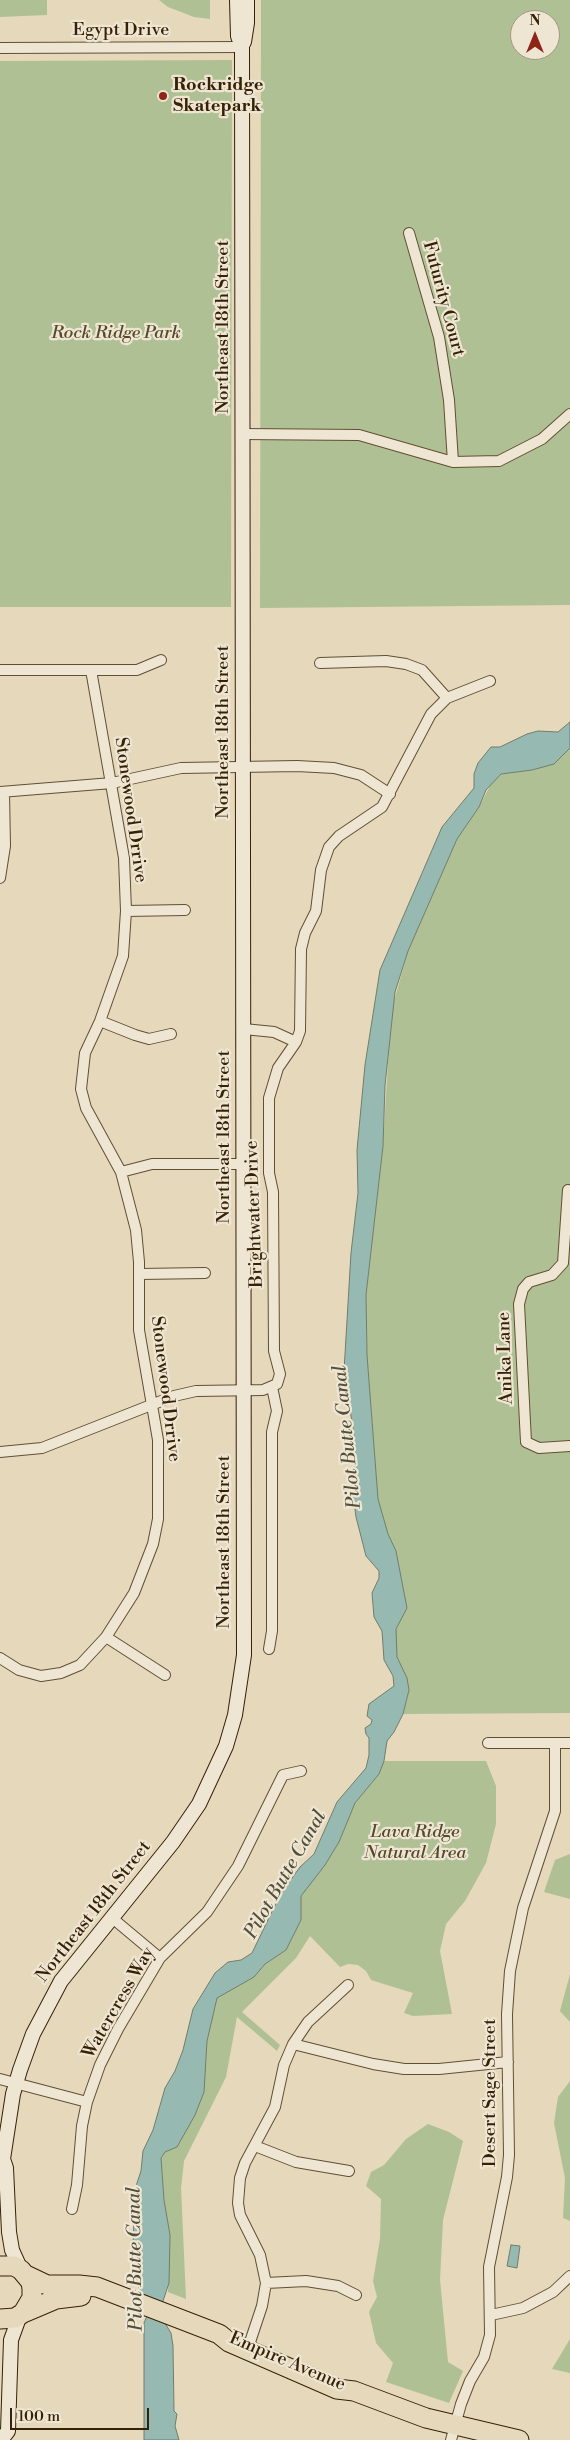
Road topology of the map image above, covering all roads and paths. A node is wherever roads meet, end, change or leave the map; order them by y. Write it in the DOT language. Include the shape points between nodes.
graph roads {
  1 [pos="237,0"];
  2 [pos="247,0"];
  3 [pos="242,47"];
  4 [pos="0,48"];
  5 [pos="409,233"];
  6 [pos="570,414"];
  7 [pos="243,434"];
  8 [pos="453,462"];
  9 [pos="161,660"];
  10 [pos="320,663"];
  11 [pos="0,670"];
  12 [pos="91,670"];
  13 [pos="490,681"];
  14 [pos="448,698"];
  15 [pos="243,767"];
  16 [pos="112,783"];
  17 [pos="2,792"];
  18 [pos="390,794"];
  19 [pos="0,878"];
  20 [pos="185,910"];
  21 [pos="126,911"];
  22 [pos="100,1020"];
  23 [pos="244,1030"];
  24 [pos="171,1034"];
  25 [pos="296,1042"];
  26 [pos="244,1164"];
  27 [pos="121,1172"];
  28 [pos="568,1190"];
  29 [pos="205,1273"];
  30 [pos="139,1274"];
  31 [pos="272,1387"];
  32 [pos="244,1389"];
  33 [pos="154,1406"];
  34 [pos="570,1446"];
  35 [pos="0,1452"];
  36 [pos="106,1637"];
  37 [pos="269,1649"];
  38 [pos="0,1658"];
  39 [pos="165,1675"];
  40 [pos="488,1743"];
  41 [pos="555,1743"];
  42 [pos="570,1743"];
  43 [pos="301,1771"];
  44 [pos="110,1917"];
  45 [pos="160,1958"];
  46 [pos="348,1985"];
  47 [pos="293,2044"];
  48 [pos="508,2062"];
  49 [pos="0,2080"];
  50 [pos="16,2083"];
  51 [pos="87,2102"];
  52 [pos="255,2146"];
  53 [pos="2,2161"];
  54 [pos="349,2171"];
  55 [pos="72,2209"];
  56 [pos="0,2266"];
  57 [pos="24,2272"];
  58 [pos="570,2276"];
  59 [pos="266,2283"];
  60 [pos="356,2294"];
  61 [pos="120,2298"];
  62 [pos="22,2314"];
  63 [pos="491,2315"];
  64 [pos="0,2319"];
  65 [pos="219,2334"];
  66 [pos="250,2342"];
  67 [pos="354,2391"];
  68 [pos="453,2433"];
  69 [pos="0,2435"];
  70 [pos="1,2440"];
  71 [pos="519,2440"];
  1 -- 3 [label="main road, Northeast 18th Street" via="238,36"];
  2 -- 3 [label="main road, Northeast 18th Street" via="246,36"];
  3 -- 4 [label="street, Egypt Drive"];
  3 -- 7 [label="main road, Northeast 18th Street"];
  5 -- 8 [label="street, Futurity Court" via="439,338 449,400"];
  6 -- 8 [label="street" via="542,439 499,461"];
  7 -- 8 [label="street" via="359,435"];
  7 -- 15 [label="main road, Northeast 18th Street"];
  9 -- 12 [label="street" via="137,670"];
  10 -- 14 [label="street" via="386,661 406,664 422,670"];
  11 -- 12 [label="street"];
  12 -- 16 [label="street, Stonewood Drrive"];
  13 -- 14 [label="street, Brightwater Drive"];
  14 -- 18 [label="street, Brightwater Drive" via="431,714"];
  15 -- 16 [label="street" via="181,768"];
  15 -- 18 [label="street" via="334,768 361,775"];
  15 -- 23 [label="main road, Northeast 18th Street"];
  16 -- 17 [label="street"];
  16 -- 21 [label="street, Stonewood Drrive" via="124,858"];
  17 -- 19 [label="street" via="5,846"];
  18 -- 25 [label="street, Brightwater Drive" via="382,807 339,836 324,858 316,911 301,949 302,1020"];
  20 -- 21 [label="street"];
  21 -- 22 [label="street, Stonewood Drrive" via="123,956"];
  22 -- 24 [label="street" via="148,1039"];
  22 -- 27 [label="street, Stonewood Drrive" via="85,1053 82,1089 86,1108"];
  23 -- 25 [label="street" via="274,1032"];
  23 -- 26 [label="main road, Northeast 18th Street"];
  25 -- 31 [label="street, Brightwater Drive" via="278,1068 269,1098 274,1351 280,1374 277,1384"];
  26 -- 27 [label="street" via="152,1164"];
  26 -- 32 [label="main road, Northeast 18th Street"];
  27 -- 30 [label="street, Stonewood Drrive" via="136,1230"];
  28 -- 34 [label="street, Anika Lane" via="562,1263 552,1275 529,1282 523,1289 519,1304 526,1442 539,1448"];
  29 -- 30 [label="street"];
  30 -- 33 [label="street, Stonewood Drrive" via="139,1330"];
  31 -- 32 [label="street"];
  31 -- 37 [label="street, Brightwater Drive" via="277,1411 272,1432 272,1631"];
  32 -- 33 [label="street" via="196,1391 174,1396"];
  32 -- 44 [label="main road, Northeast 18th Street" via="244,1655 235,1715 222,1755 199,1804"];
  33 -- 35 [label="street" via="42,1448"];
  33 -- 36 [label="street, Stonewood Drrive" via="160,1488 153,1544 134,1593"];
  36 -- 38 [label="street, Stonewood Drrive" via="80,1665 61,1673 41,1676 19,1670"];
  36 -- 39 [label="street"];
  40 -- 41 [label="street"];
  41 -- 42 [label="street"];
  41 -- 48 [label="street, Desert Sage Street" via="555,1811 523,1908 510,1971"];
  43 -- 45 [label="street, Watercress Way" via="283,1775 238,1866 206,1912"];
  44 -- 45 [label="street"];
  44 -- 50 [label="main road, Northeast 18th Street" via="61,1981 46,2007"];
  45 -- 51 [label="street, Watercress Way" via="114,2036"];
  46 -- 47 [label="street" via="308,2022"];
  47 -- 48 [label="street" via="373,2064 404,2068 439,2069"];
  47 -- 52 [label="street" via="284,2065 275,2107"];
  48 -- 63 [label="street, Desert Sage Street" via="509,2155 488,2267"];
  49 -- 50 [label="street"];
  50 -- 51 [label="street"];
  50 -- 53 [label="main road, Northeast 18th Street"];
  51 -- 55 [label="street, Watercress Way"];
  52 -- 54 [label="street" via="296,2162"];
  52 -- 59 [label="street" via="240,2178 238,2202 245,2228 260,2255"];
  53 -- 57 [label="main road, Northeast 18th Street" via="6,2168 12,2250"];
  56 -- 57 [label="highway, Empire Avenue" via="14,2266"];
  57 -- 61 [label="highway, Empire Avenue" via="47,2285 86,2285"];
  57 -- 62 [label="highway" via="31,2282 32,2298"];
  58 -- 63 [label="street" via="541,2299 523,2308"];
  59 -- 60 [label="street" via="306,2281 338,2286"];
  59 -- 66 [label="street" via="261,2312"];
  61 -- 62 [label="highway, Empire Avenue" via="56,2298"];
  61 -- 65 [label="highway, Empire Avenue"];
  62 -- 64 [label="highway, Empire Avenue"];
  62 -- 70 [label="main road" via="11,2340 8,2431"];
  63 -- 68 [label="street, Desert Sage Street" via="484,2357 470,2380"];
  65 -- 66 [label="highway, Empire Avenue"];
  65 -- 67 [label="highway, Empire Avenue" via="260,2357 337,2389"];
  66 -- 67 [label="highway, Empire Avenue" via="343,2381"];
  67 -- 68 [label="highway, Empire Avenue"];
  68 -- 71 [label="highway, Empire Avenue"];
  69 -- 70 [label="main road"];
}
